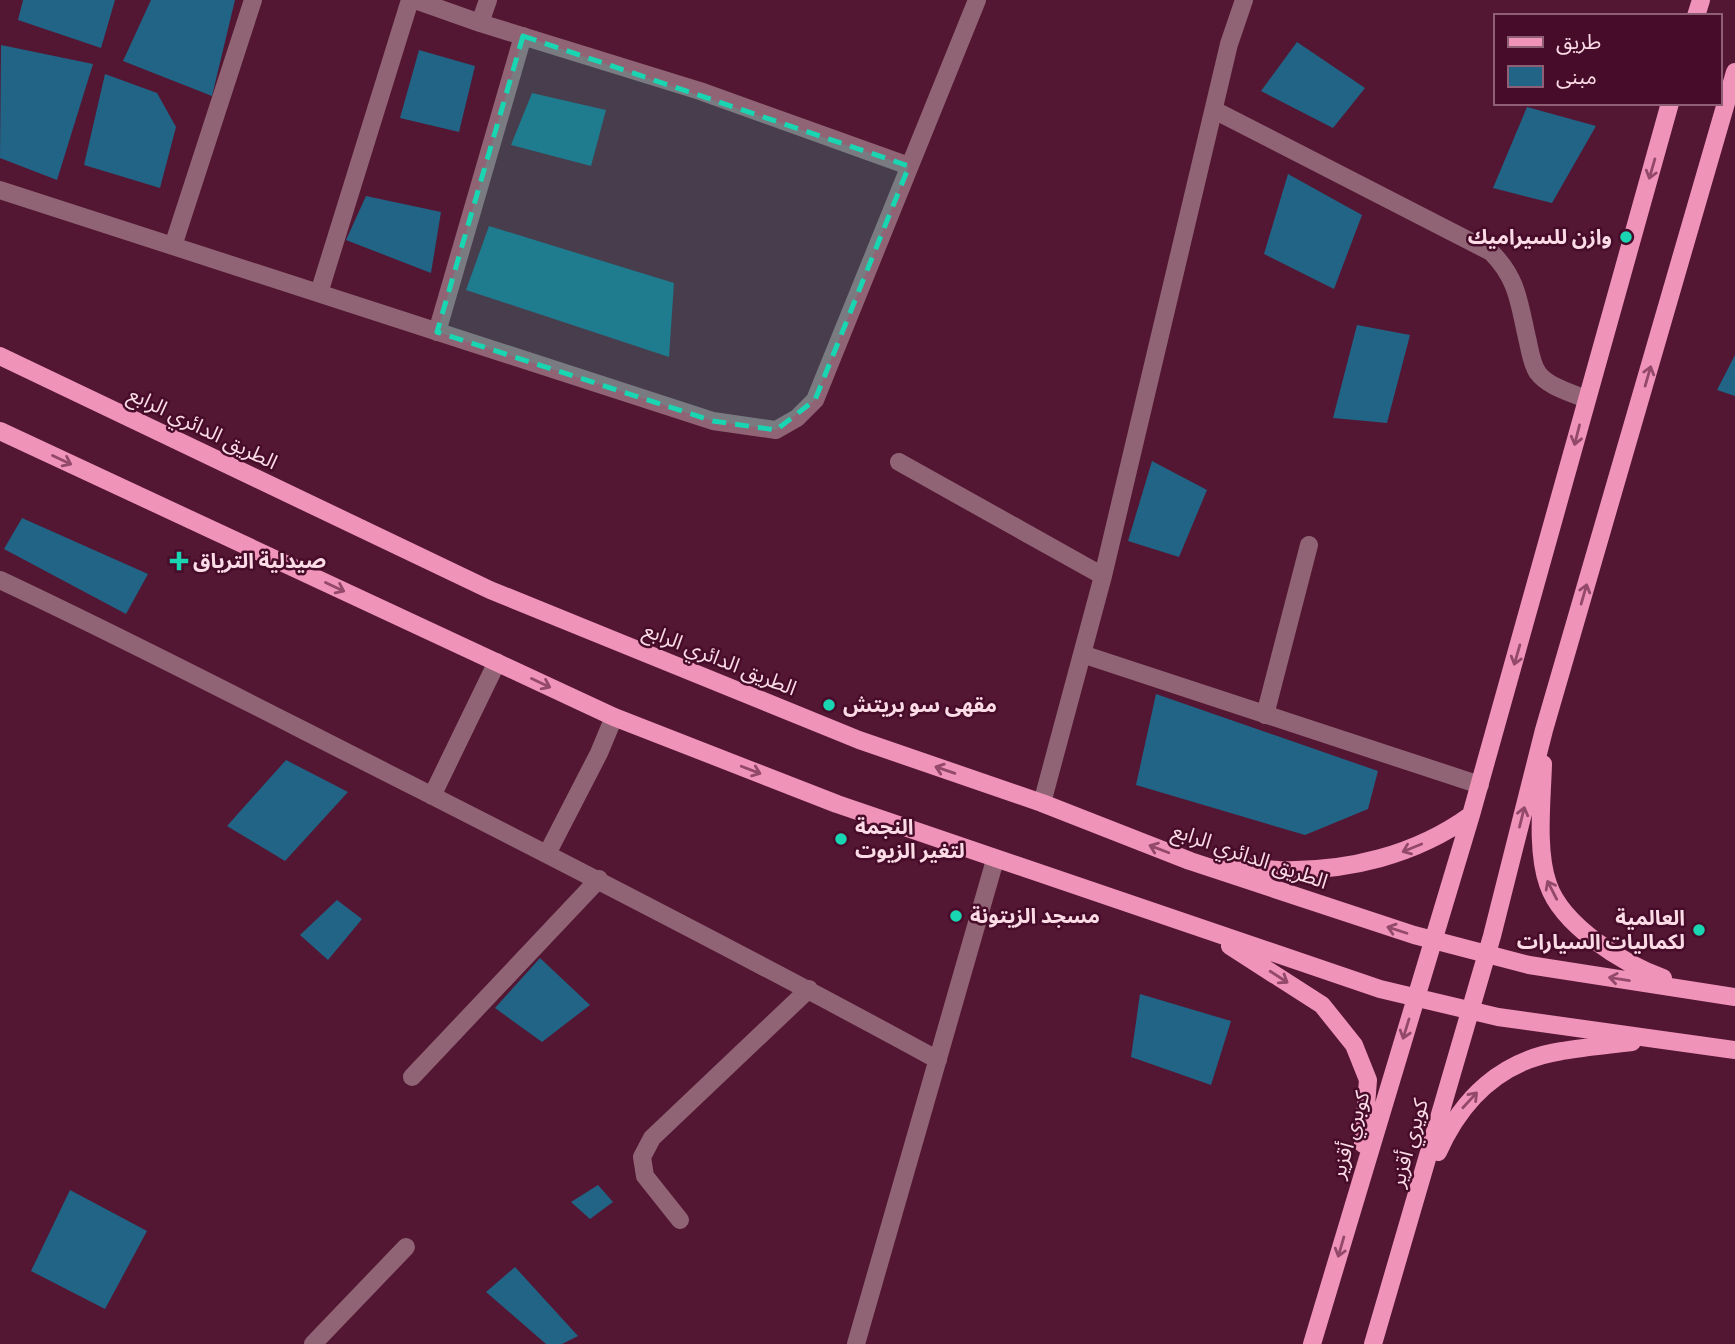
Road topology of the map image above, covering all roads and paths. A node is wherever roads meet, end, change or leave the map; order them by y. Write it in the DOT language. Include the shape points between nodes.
graph roads {
  1 [pos="253,0"];
  2 [pos="413,0"];
  3 [pos="488,0"];
  4 [pos="1244,0"];
  5 [pos="971,2"];
  6 [pos="480,23"];
  7 [pos="523,36"];
  8 [pos="1735,72"];
  9 [pos="1669,105"];
  10 [pos="1214,110"];
  11 [pos="909,166"];
  12 [pos="0,190"];
  13 [pos="173,246"];
  14 [pos="319,293"];
  15 [pos="437,332"];
  16 [pos="0,356"];
  17 [pos="1586,399"];
  18 [pos="0,431"];
  19 [pos="900,462"];
  20 [pos="1309,545"];
  21 [pos="1103,576"];
  22 [pos="0,580"];
  23 [pos="1082,654"];
  24 [pos="497,662"];
  25 [pos="1265,715"];
  26 [pos="614,717"];
  27 [pos="1544,730"];
  28 [pos="1480,785"];
  29 [pos="432,796"];
  30 [pos="1042,803"];
  31 [pos="1471,815"];
  32 [pos="547,854"];
  33 [pos="995,860"];
  34 [pos="1190,861"];
  35 [pos="599,879"];
  36 [pos="1200,928"];
  37 [pos="1433,940"];
  38 [pos="1487,954"];
  39 [pos="809,989"];
  40 [pos="1706,993"];
  41 [pos="1735,997"];
  42 [pos="1416,998"];
  43 [pos="1471,1011"];
  44 [pos="1653,1040"];
  45 [pos="1735,1049"];
  46 [pos="938,1060"];
  47 [pos="412,1077"];
  48 [pos="1358,1189"];
  49 [pos="1415,1203"];
  50 [pos="680,1220"];
  51 [pos="407,1247"];
  52 [pos="313,1344"];
  53 [pos="856,1344"];
  54 [pos="1312,1344"];
  55 [pos="1373,1344"];
  1 -- 13 [label="street"];
  2 -- 6 [label="street"];
  2 -- 14 [label="street"];
  3 -- 6 [label="street"];
  4 -- 10 [label="street" via="1228,44"];
  5 -- 11 [label="street"];
  6 -- 7 [label="street"];
  7 -- 11 [label="street" via="700,91"];
  7 -- 15 [label="street"];
  27 -- 8 [label="main road, one-way"];
  9 -- 17 [label="main road, كوبري أقزير, one-way"];
  10 -- 17 [label="street" via="1491,252 1514,281 1538,374"];
  10 -- 21 [label="street"];
  11 -- 15 [label="street" via="815,400 776,430 713,421"];
  12 -- 13 [label="street"];
  13 -- 14 [label="street"];
  14 -- 15 [label="street"];
  30 -- 16 [label="main road, الطريق الدائري الرابع, one-way" via="859,740 490,590"];
  17 -- 28 [label="main road, كوبري أقزير, one-way"];
  18 -- 24 [label="main road, one-way"];
  19 -- 21 [label="street"];
  20 -- 25 [label="street"];
  21 -- 23 [label="street"];
  22 -- 29 [label="street"];
  23 -- 25 [label="street"];
  23 -- 30 [label="street"];
  24 -- 26 [label="main road, one-way"];
  24 -- 29 [label="street"];
  25 -- 28 [label="street"];
  26 -- 32 [label="street"];
  26 -- 33 [label="main road, one-way"];
  38 -- 27 [label="main road, كويري أقزير, one-way"];
  40 -- 27 [label="main road, one-way" via="1640,970 1590,939 1559,904 1548,885 1543,860"];
  28 -- 31 [label="main road, كوبري أقزير"];
  29 -- 32 [label="street"];
  34 -- 30 [label="main road, الطريق الدائري الرابع, one-way"];
  31 -- 34 [label="main road, one-way" via="1426,842 1364,862 1280,870"];
  31 -- 37 [label="main road, كوبري أقزير"];
  32 -- 35 [label="street"];
  33 -- 36 [label="main road"];
  33 -- 46 [label="street"];
  37 -- 34 [label="main road, الطريق الدائري الرابع, one-way"];
  35 -- 39 [label="street"];
  35 -- 47 [label="street"];
  36 -- 42 [label="main road"];
  36 -- 48 [label="main road, one-way" via="1322,1005 1354,1045 1368,1080"];
  37 -- 38 [label="main road, الطريق الدائري الرابع"];
  37 -- 42 [label="main road, كوبري أقزير"];
  40 -- 38 [label="main road, الطريق الدائري الرابع, one-way"];
  38 -- 43 [label="main road, كويري أقزير"];
  39 -- 46 [label="street"];
  39 -- 50 [label="street" via="652,1138 642,1157 645,1176"];
  40 -- 41 [label="main road, الطريق الدائري الرابع"];
  42 -- 43 [label="main road"];
  42 -- 48 [label="main road, كوبري أقزير, one-way"];
  43 -- 44 [label="main road"];
  43 -- 49 [label="main road, كويري أقزير"];
  44 -- 45 [label="main road"];
  49 -- 44 [label="main road, one-way" via="1465,1104 1491,1080 1559,1051"];
  46 -- 53 [label="street"];
  48 -- 54 [label="main road, كوبري أقزير, one-way"];
  49 -- 55 [label="main road, كويري أقزير"];
  51 -- 52 [label="street"];
}
